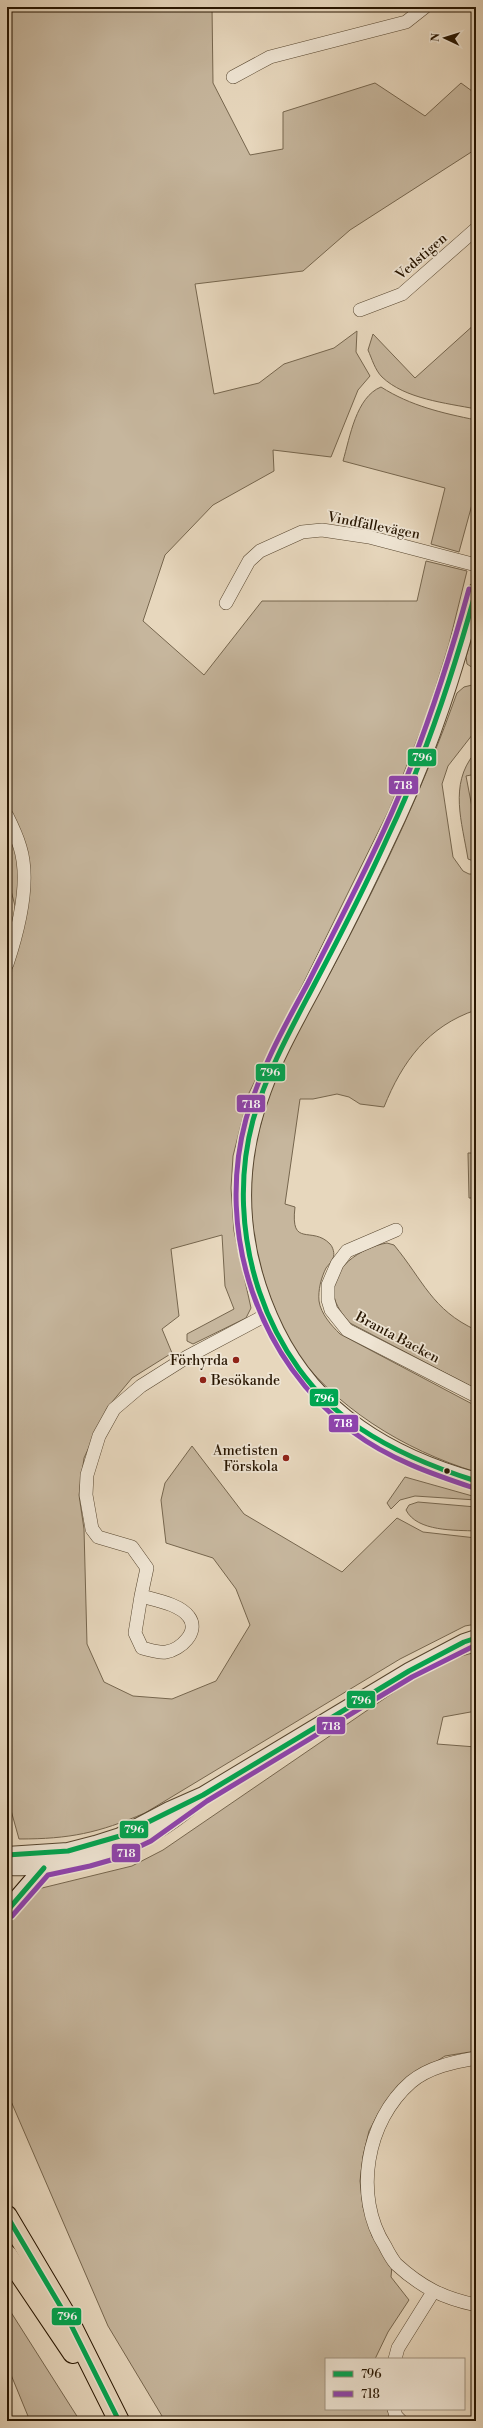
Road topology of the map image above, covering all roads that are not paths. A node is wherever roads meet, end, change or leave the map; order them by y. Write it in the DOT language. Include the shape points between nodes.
graph roads {
  1 [pos="425,7"];
  2 [pos="233,77"];
  3 [pos="476,229"];
  4 [pos="360,310"];
  5 [pos="476,565"];
  6 [pos="476,591"];
  7 [pos="226,603"];
  8 [pos="7,816"];
  9 [pos="7,964"];
  10 [pos="396,1230"];
  11 [pos="268,1314"];
  12 [pos="476,1396"];
  13 [pos="476,1481"];
  14 [pos="142,1596"];
  15 [pos="476,1638"];
  16 [pos="203,1795"];
  17 [pos="7,1855"];
  18 [pos="7,1868"];
  19 [pos="44,1868"];
  20 [pos="7,1911"];
  21 [pos="476,2058"];
  22 [pos="7,2212"];
  23 [pos="7,2216"];
  24 [pos="18,2233"];
  25 [pos="7,2255"];
  26 [pos="433,2292"];
  27 [pos="476,2305"];
  28 [pos="395,2358"];
  29 [pos="394,2410"];
  30 [pos="116,2417"];
  31 [pos="401,2421"];
  1 -- 2 [label="street" via="406,22 270,57"];
  3 -- 4 [label="street, Vedstigen" via="402,294"];
  5 -- 7 [label="street, Vindfällevägen" via="369,537 322,530 302,532 260,551 249,561"];
  6 -- 11 [label="street" via="454,673 418,772 332,952 275,1061 251,1128 244,1181 244,1231 250,1264"];
  8 -- 9 [label="street" via="21,848 23,882 17,932"];
  10 -- 12 [label="street, Branta Backen" via="347,1251 337,1264 328,1285 331,1310 347,1330"];
  11 -- 13 [label="street" via="287,1354 298,1370 349,1420 395,1451 436,1470"];
  11 -- 14 [label="street" via="187,1357 140,1386 114,1409 99,1436 87,1475 89,1519 98,1537 132,1547 148,1568"];
  14 -- 14 [label="street" via="182,1610 189,1617 191,1632 188,1639 167,1652 142,1648 134,1633"];
  15 -- 16 [label="street" via="409,1671"];
  16 -- 17 [label="street" via="120,1836 95,1844 68,1851"];
  16 -- 19 [label="street" via="174,1820 124,1848 70,1865"];
  18 -- 19 [label="street"];
  19 -- 20 [label="main road"];
  21 -- 26 [label="street" via="443,2065 411,2082 384,2118 370,2157 367,2181 369,2205 378,2234 396,2263"];
  22 -- 24 [label="main road"];
  23 -- 24 [label="main road"];
  24 -- 30 [label="main road" via="68,2319"];
  25 -- 30 [label="main road"];
  26 -- 27 [label="street"];
  26 -- 28 [label="street" via="398,2348"];
  29 -- 31 [label="street"];
}
